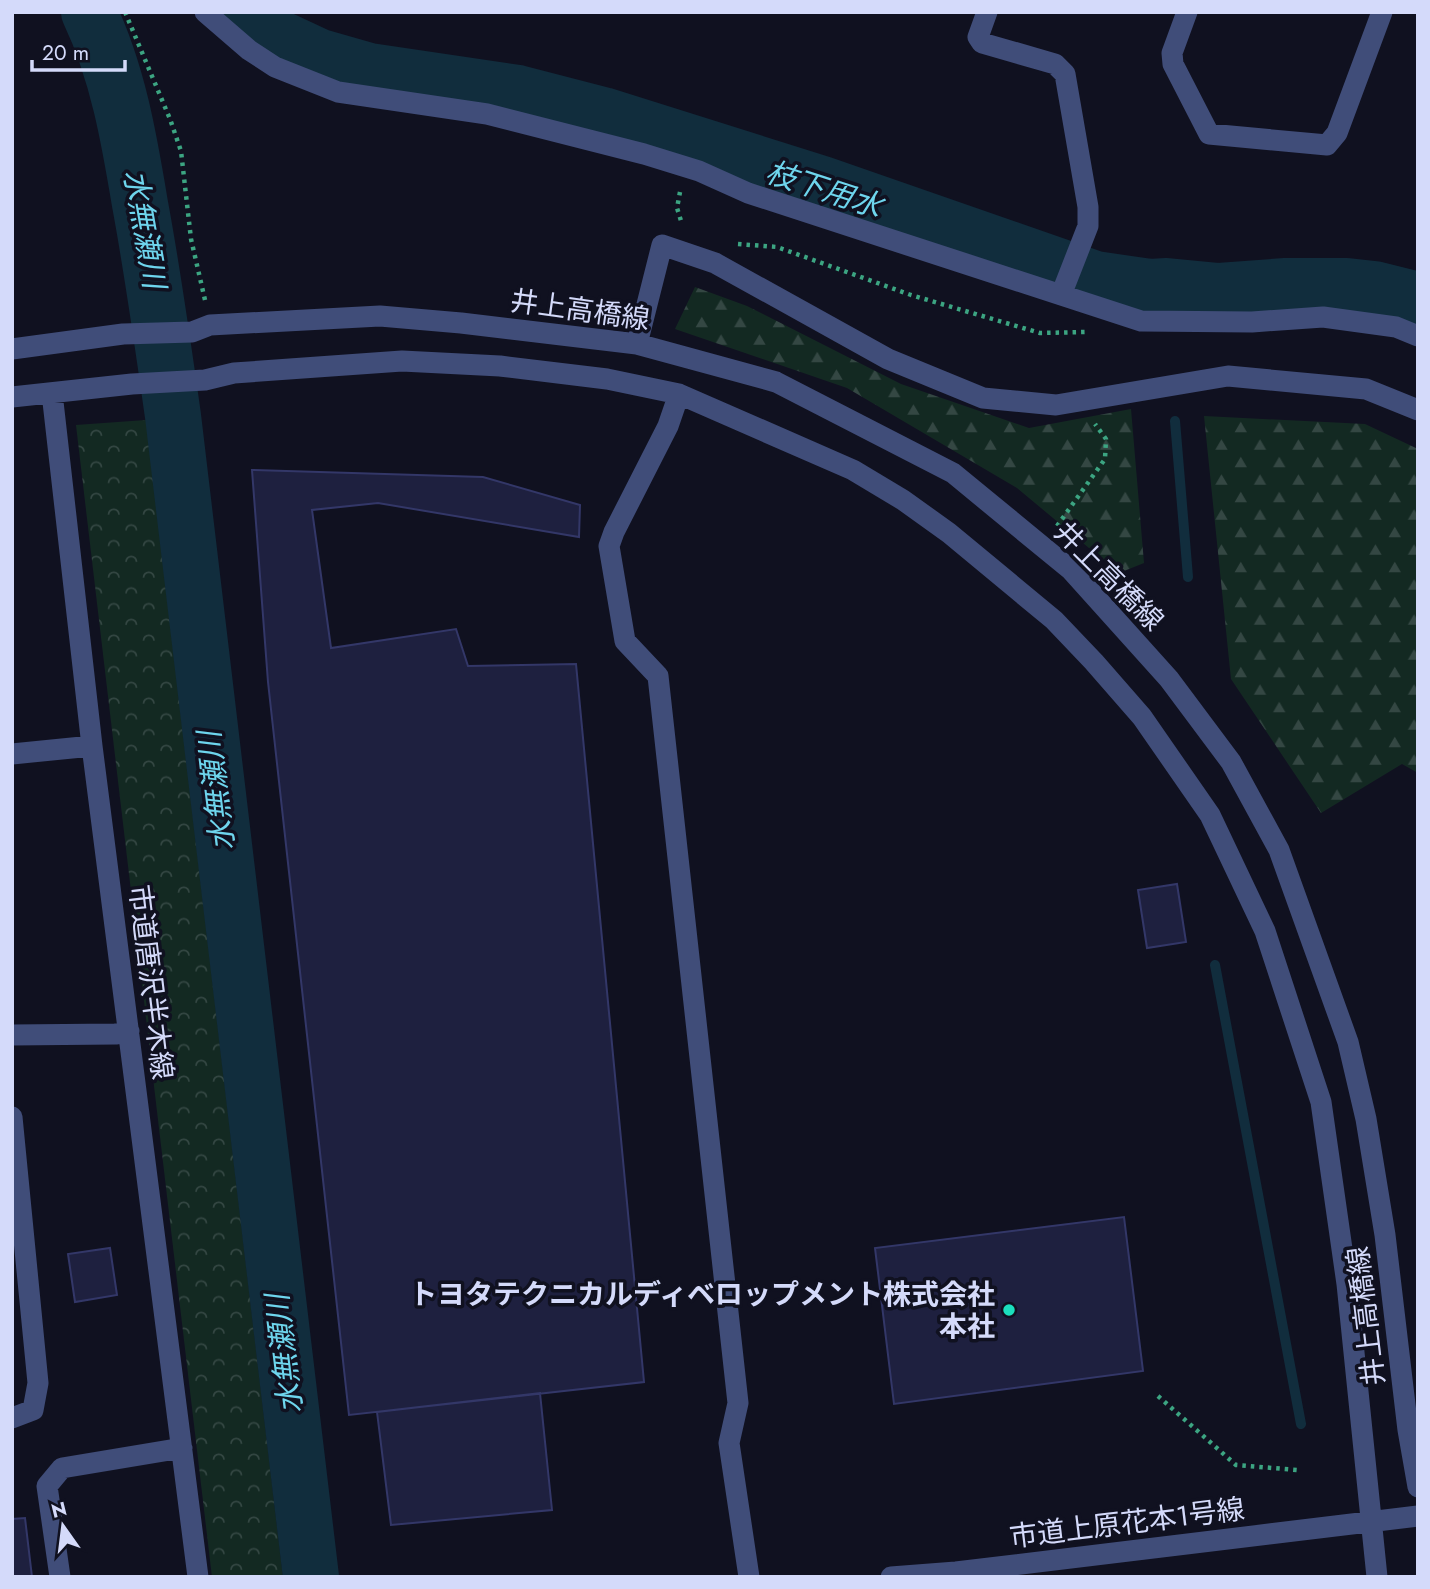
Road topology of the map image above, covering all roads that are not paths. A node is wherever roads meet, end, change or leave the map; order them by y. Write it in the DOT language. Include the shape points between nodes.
graph roads {
  1 [pos="205,12"];
  2 [pos="987,12"];
  3 [pos="1187,12"];
  4 [pos="1382,12"];
  5 [pos="1062,293"];
  6 [pos="1418,336"];
  7 [pos="638,344"];
  8 [pos="12,349"];
  9 [pos="52,393"];
  10 [pos="678,394"];
  11 [pos="12,397"];
  12 [pos="1418,410"];
  13 [pos="92,746"];
  14 [pos="12,754"];
  15 [pos="129,1031"];
  16 [pos="12,1035"];
  17 [pos="12,1117"];
  18 [pos="12,1418"];
  19 [pos="182,1448"];
  20 [pos="1418,1487"];
  21 [pos="1418,1516"];
  22 [pos="1370,1520"];
  23 [pos="957,1575"];
  24 [pos="60,1577"];
  25 [pos="198,1577"];
  26 [pos="749,1577"];
  27 [pos="891,1577"];
  28 [pos="1377,1577"];
  1 -- 5 [label="street" via="275,67 338,92 487,114 644,155"];
  2 -- 5 [label="street" via="978,37 982,43 1055,64 1065,74 1088,208 1087,226"];
  3 -- 4 [label="street" via="1172,53 1173,64 1209,134 1327,145 1337,133"];
  5 -- 6 [label="street" via="1141,321 1323,317 1396,327"];
  7 -- 8 [label="street, 井上高橋線" via="380,316 123,334"];
  7 -- 12 [label="street" via="662,246 715,262 888,359 983,398 1056,405 1228,376 1366,389"];
  7 -- 20 [label="street, 井上高橋線" via="776,382 953,473 1071,570 1169,679 1231,762 1279,850 1348,1042 1385,1235"];
  9 -- 10 [label="street, 井上高橋線" via="402,361 500,366 607,379"];
  9 -- 11 [label="street"];
  9 -- 13 [label="street, 市道唐沢半木線"];
  10 -- 22 [label="street, 井上高橋線" via="853,470 949,533 1054,620 1094,662 1142,717 1210,815 1265,931 1321,1102 1347,1284"];
  10 -- 26 [label="street" via="668,426 609,546 625,641 658,676 738,1403 729,1443"];
  13 -- 14 [label="street"];
  13 -- 15 [label="street, 市道唐沢半木線"];
  15 -- 16 [label="street"];
  15 -- 19 [label="street, 市道唐沢半木線"];
  17 -- 18 [label="street" via="38,1383 33,1410"];
  19 -- 24 [label="street" via="62,1468 47,1486"];
  19 -- 25 [label="street, 市道唐沢半木線"];
  21 -- 22 [label="street, 市道上原花本1号線"];
  22 -- 23 [label="street, 市道上原花本1号線"];
  22 -- 28 [label="street, 井上高橋線"];
  23 -- 27 [label="street, 市道上原花本1号線"];
}
